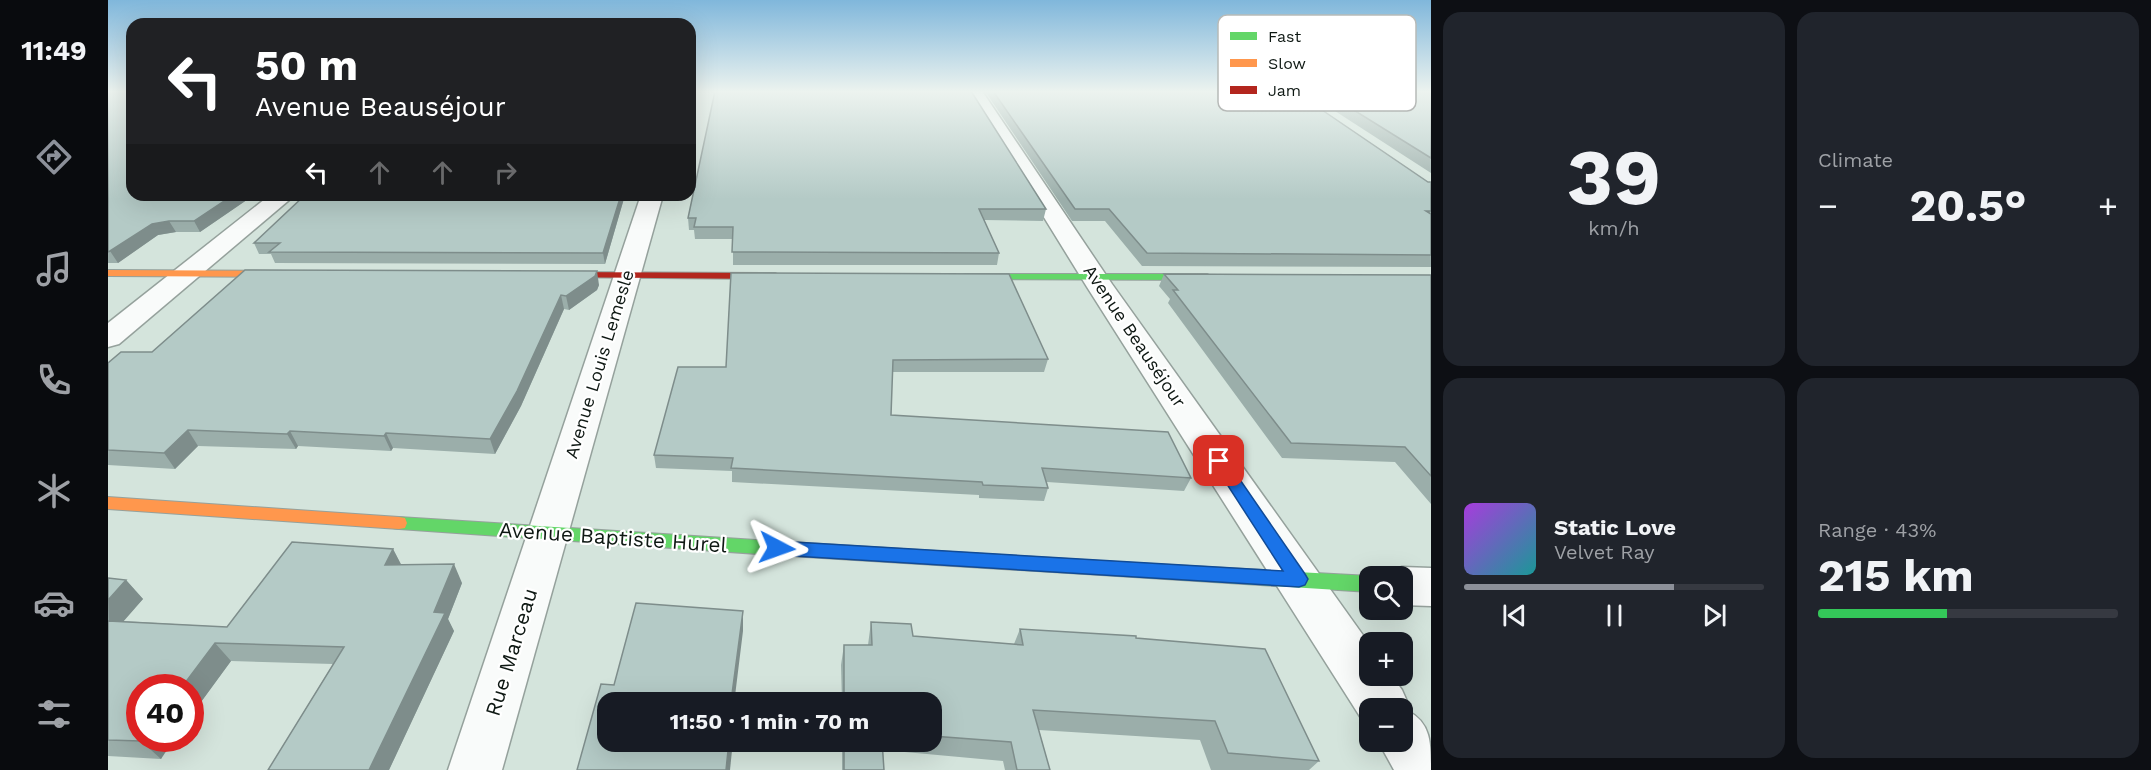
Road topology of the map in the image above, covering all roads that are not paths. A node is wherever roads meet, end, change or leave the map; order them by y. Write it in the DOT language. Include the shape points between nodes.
graph roads {
  1 [pos="997,127"];
  2 [pos="276,201"];
  3 [pos="650,201"];
  4 [pos="108,273"];
  5 [pos="185,274"];
  6 [pos="298,274"];
  7 [pos="535,275"];
  8 [pos="626,275"];
  9 [pos="794,276"];
  10 [pos="949,277"];
  11 [pos="1095,277"];
  12 [pos="1217,277"];
  13 [pos="108,338"];
  14 [pos="108,502"];
  15 [pos="548,534"];
  16 [pos="1299,579"];
  17 [pos="1359,583"];
  18 [pos="1413,586"];
  19 [pos="1431,587"];
  20 [pos="1377,698"];
  21 [pos="1413,751"];
  22 [pos="475,770"];
  23 [pos="1426,770"];
  1 -- 11 [label="street, Avenue Beauséjour"];
  2 -- 5 [label="street"];
  3 -- 8 [label="street, Avenue Louis Lemesle"];
  4 -- 5 [label="street"];
  5 -- 6 [label="street"];
  5 -- 13 [label="street"];
  7 -- 8 [label="street"];
  8 -- 9 [label="street"];
  8 -- 15 [label="street, Avenue Louis Lemesle"];
  10 -- 11 [label="street"];
  11 -- 12 [label="street"];
  11 -- 16 [label="street, Avenue Beauséjour"];
  14 -- 15 [label="street, Avenue Baptiste Hurel"];
  15 -- 16 [label="street, Avenue Baptiste Hurel"];
  15 -- 22 [label="street, Rue Marceau"];
  16 -- 17 [label="street, Avenue Baptiste Hurel"];
  16 -- 20 [label="street, Avenue Beauséjour"];
  18 -- 19 [label="street"];
  21 -- 23 [label="street"];
}
